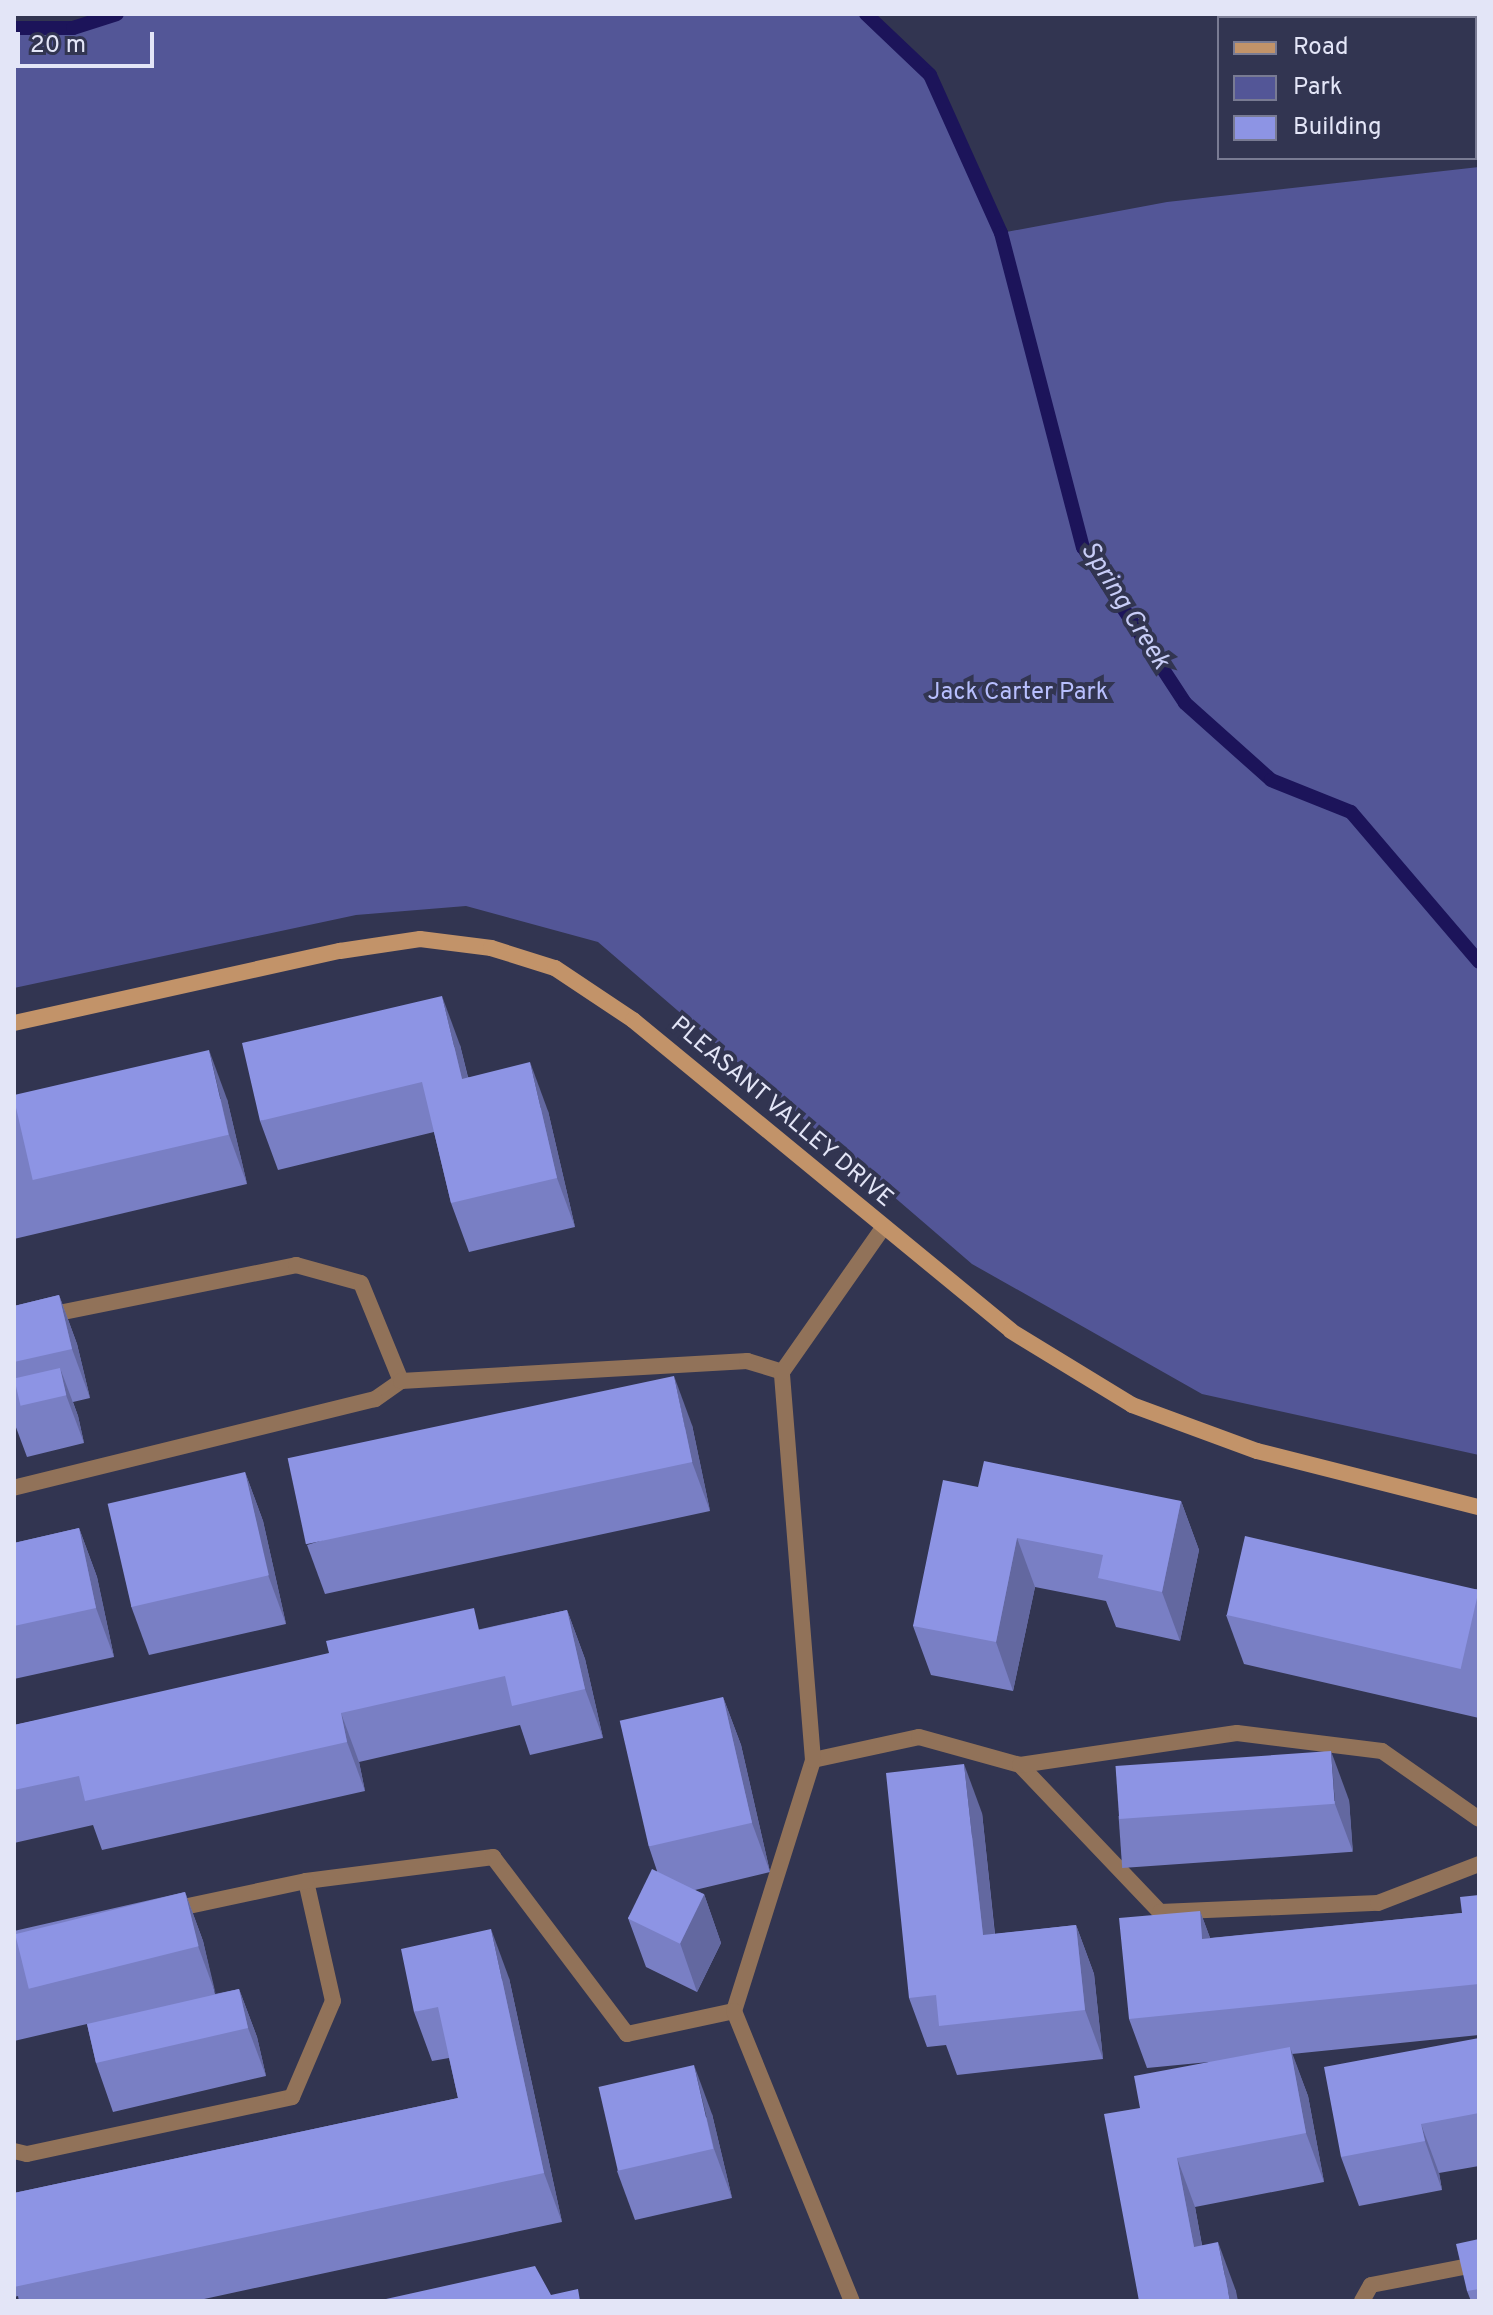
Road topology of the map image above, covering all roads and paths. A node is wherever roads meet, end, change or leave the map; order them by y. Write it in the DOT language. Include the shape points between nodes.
graph roads {
  1 [pos="14,1023"];
  2 [pos="882,1229"];
  3 [pos="14,1322"];
  4 [pos="782,1372"];
  5 [pos="401,1381"];
  6 [pos="14,1488"];
  7 [pos="1479,1507"];
  8 [pos="813,1760"];
  9 [pos="1020,1765"];
  10 [pos="1479,1819"];
  11 [pos="1479,1864"];
  12 [pos="306,1881"];
  13 [pos="151,1913"];
  14 [pos="734,2011"];
  15 [pos="14,2151"];
  16 [pos="1479,2264"];
  17 [pos="852,2301"];
  18 [pos="1362,2301"];
  1 -- 2 [label="street, PLEASANT VALLEY DRIVE" via="340,951 420,939 491,948 555,968 633,1020"];
  2 -- 4 [label="lane"];
  2 -- 7 [label="street, PLEASANT VALLEY DRIVE" via="1011,1331 1132,1405 1257,1451"];
  3 -- 5 [label="lane" via="296,1265 361,1283"];
  4 -- 5 [label="lane" via="747,1361"];
  4 -- 8 [label="lane"];
  5 -- 6 [label="lane" via="375,1399"];
  8 -- 9 [label="lane" via="919,1737"];
  8 -- 14 [label="lane"];
  9 -- 10 [label="lane" via="1237,1733 1382,1751"];
  9 -- 11 [label="lane" via="1160,1912 1378,1903"];
  12 -- 13 [label="lane"];
  12 -- 14 [label="lane" via="493,1857 627,2034"];
  12 -- 15 [label="lane" via="333,2001 292,2097 27,2154"];
  14 -- 17 [label="lane"];
  16 -- 18 [label="lane" via="1371,2285"];
}
